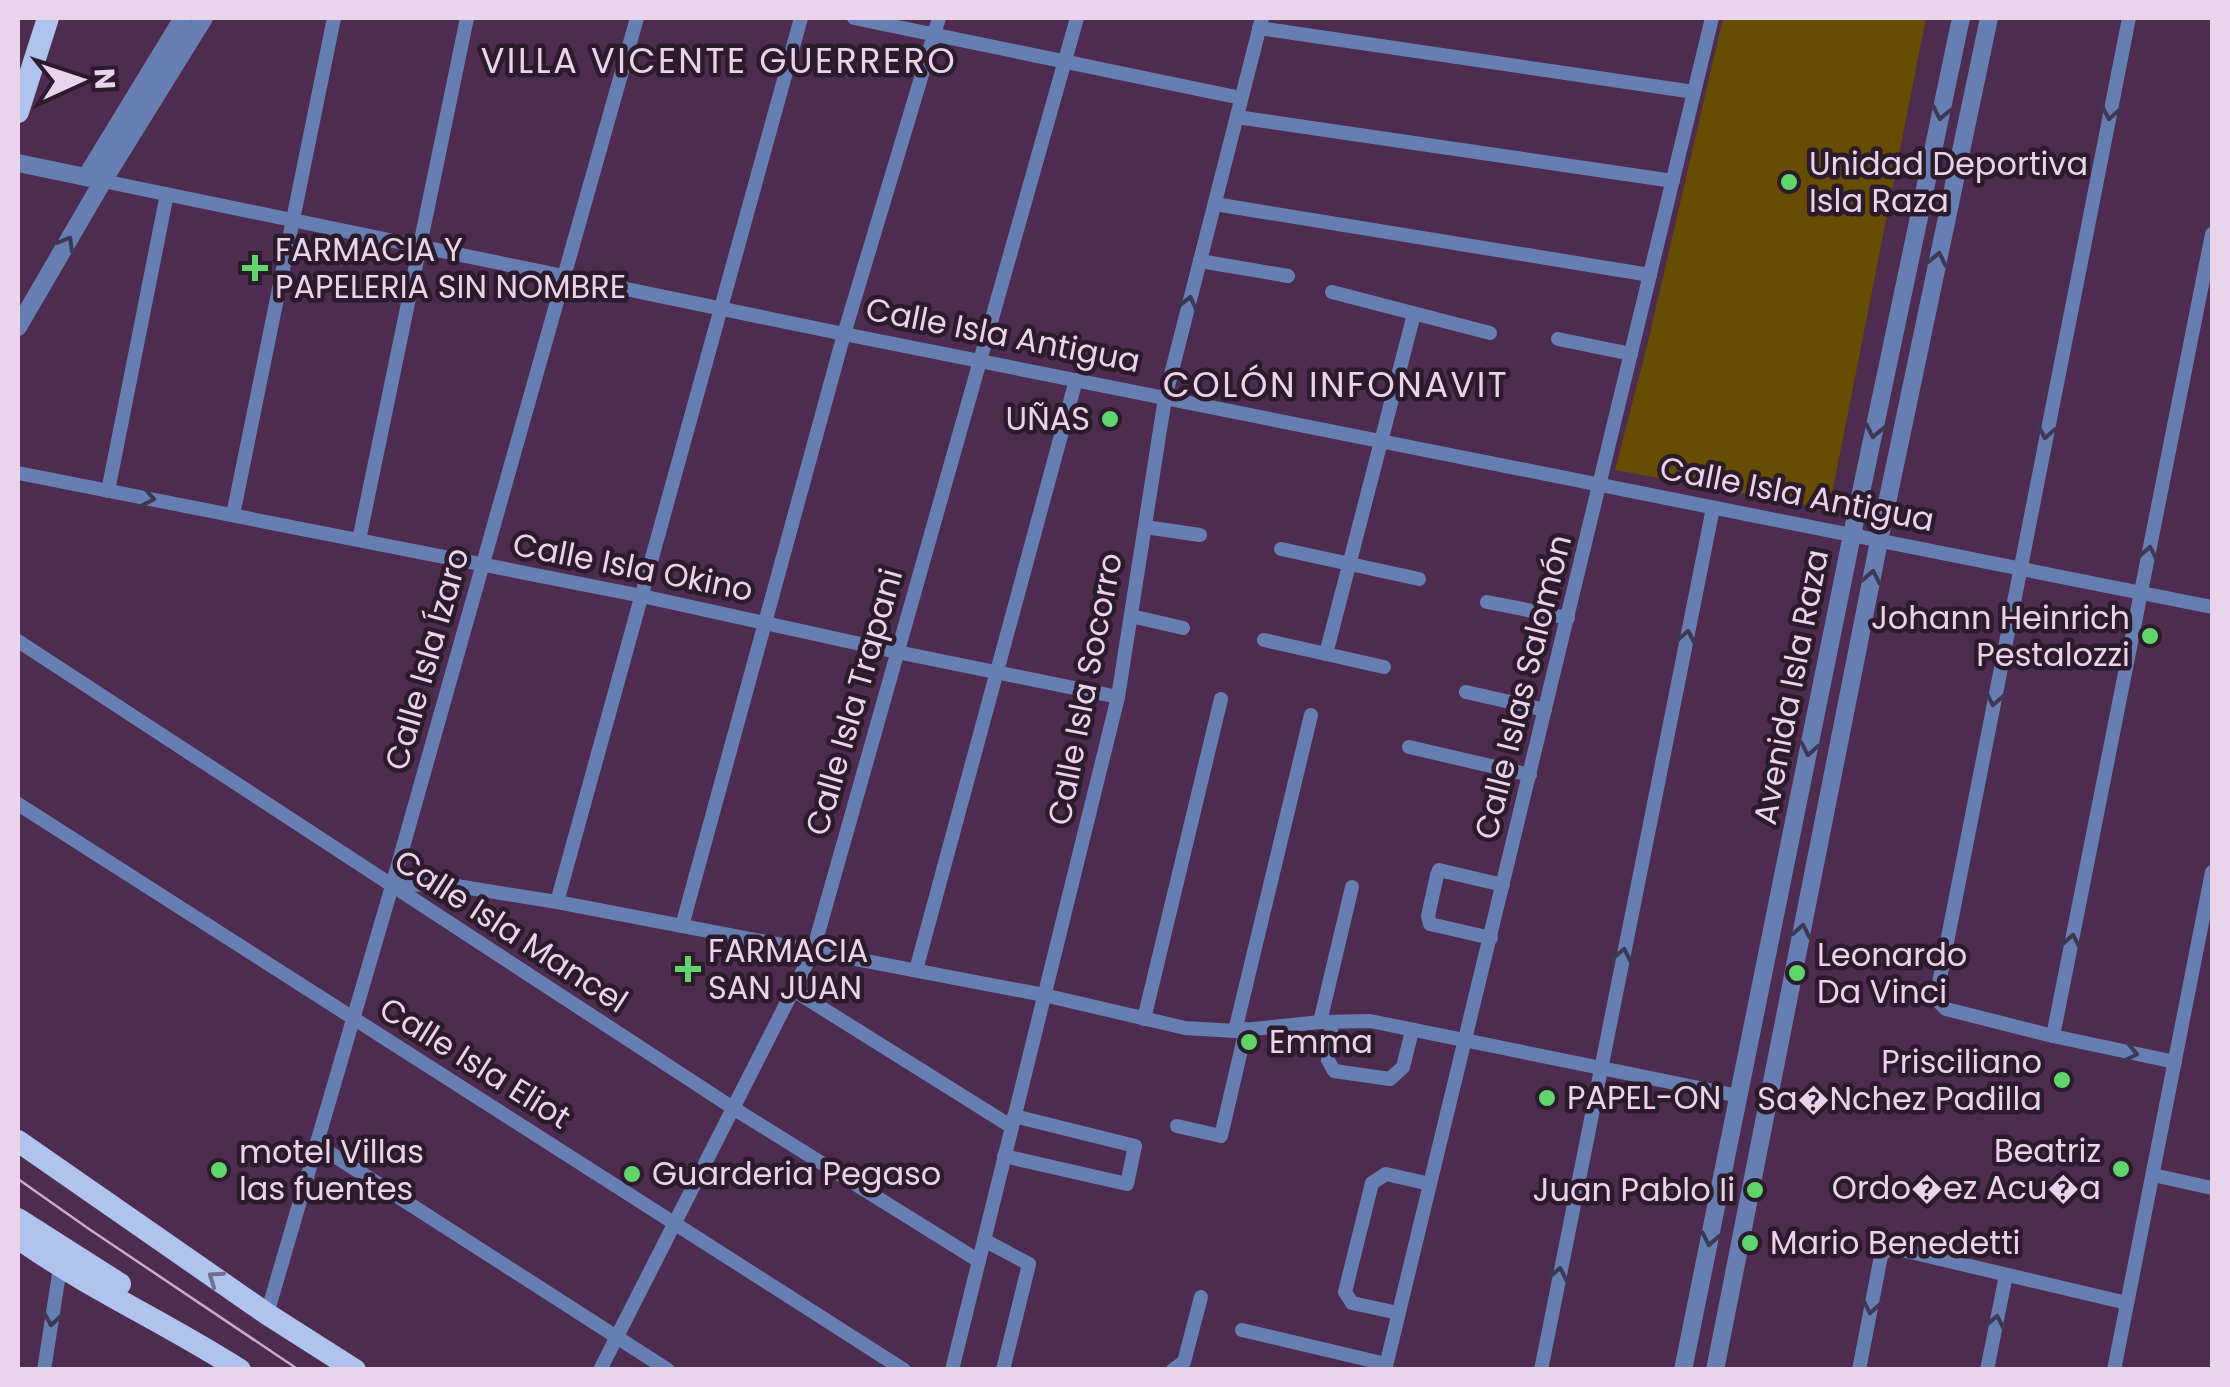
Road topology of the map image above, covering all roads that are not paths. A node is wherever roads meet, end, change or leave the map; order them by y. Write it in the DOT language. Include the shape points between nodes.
graph roads {
  1 [pos="48,18"];
  2 [pos="183,18"];
  3 [pos="204,18"];
  4 [pos="334,18"];
  5 [pos="467,18"];
  6 [pos="637,18"];
  7 [pos="801,18"];
  8 [pos="854,18"];
  9 [pos="939,18"];
  10 [pos="1078,18"];
  11 [pos="1712,18"];
  12 [pos="1961,18"];
  13 [pos="1988,18"];
  14 [pos="2129,18"];
  15 [pos="1260,23"];
  16 [pos="934,35"];
  17 [pos="1065,60"];
  18 [pos="1694,92"];
  19 [pos="1242,98"];
  20 [pos="18,112"];
  21 [pos="1237,117"];
  22 [pos="18,163"];
  23 [pos="95,179"];
  24 [pos="1673,181"];
  25 [pos="167,194"];
  26 [pos="1214,204"];
  27 [pos="294,221"];
  28 [pos="2212,234"];
  29 [pos="418,247"];
  30 [pos="1200,261"];
  31 [pos="1288,276"];
  32 [pos="1650,276"];
  33 [pos="564,277"];
  34 [pos="1332,292"];
  35 [pos="720,309"];
  36 [pos="1414,314"];
  37 [pos="18,327"];
  38 [pos="1490,333"];
  39 [pos="844,334"];
  40 [pos="1558,340"];
  41 [pos="1631,354"];
  42 [pos="979,361"];
  43 [pos="1076,380"];
  44 [pos="1165,398"];
  45 [pos="1380,442"];
  46 [pos="18,473"];
  47 [pos="1600,485"];
  48 [pos="108,491"];
  49 [pos="1714,508"];
  50 [pos="234,515"];
  51 [pos="1145,527"];
  52 [pos="1200,535"];
  53 [pos="1852,535"];
  54 [pos="358,540"];
  55 [pos="1879,540"];
  56 [pos="1281,548"];
  57 [pos="1348,563"];
  58 [pos="483,564"];
  59 [pos="2019,568"];
  60 [pos="1420,580"];
  61 [pos="2142,593"];
  62 [pos="642,596"];
  63 [pos="1486,602"];
  64 [pos="2212,607"];
  65 [pos="1131,616"];
  66 [pos="1568,618"];
  67 [pos="764,621"];
  68 [pos="1183,628"];
  69 [pos="1264,640"];
  70 [pos="18,642"];
  71 [pos="897,652"];
  72 [pos="1326,654"];
  73 [pos="1384,667"];
  74 [pos="998,672"];
  75 [pos="1466,692"];
  76 [pos="1118,697"];
  77 [pos="1221,699"];
  78 [pos="1545,710"];
  79 [pos="1311,715"];
  80 [pos="1409,747"];
  81 [pos="1530,774"];
  82 [pos="18,804"];
  83 [pos="2212,872"];
  84 [pos="1503,885"];
  85 [pos="392,886"];
  86 [pos="1352,888"];
  87 [pos="558,902"];
  88 [pos="682,926"];
  89 [pos="1490,938"];
  90 [pos="812,951"];
  91 [pos="916,970"];
  92 [pos="792,990"];
  93 [pos="1044,995"];
  94 [pos="353,1018"];
  95 [pos="1144,1019"];
  96 [pos="1326,1022"];
  97 [pos="1241,1030"];
  98 [pos="1412,1031"];
  99 [pos="2053,1036"];
  100 [pos="1465,1042"];
  101 [pos="2175,1062"];
  102 [pos="1600,1068"];
  103 [pos="1739,1096"];
  104 [pos="733,1108"];
  105 [pos="1013,1122"];
  106 [pos="1177,1126"];
  107 [pos="18,1142"];
  108 [pos="316,1144"];
  109 [pos="1004,1156"];
  110 [pos="2153,1174"];
  111 [pos="1430,1184"];
  112 [pos="2212,1188"];
  113 [pos="18,1219"];
  114 [pos="674,1222"];
  115 [pos="18,1238"];
  116 [pos="984,1240"];
  117 [pos="18,1246"];
  118 [pos="978,1261"];
  119 [pos="66,1262"];
  120 [pos="2006,1275"];
  121 [pos="1201,1296"];
  122 [pos="2127,1303"];
  123 [pos="1398,1313"];
  124 [pos="267,1314"];
  125 [pos="1242,1330"];
  126 [pos="617,1336"];
  127 [pos="1385,1367"];
  128 [pos="44,1370"];
  129 [pos="240,1370"];
  130 [pos="355,1370"];
  131 [pos="600,1370"];
  132 [pos="668,1370"];
  133 [pos="904,1370"];
  134 [pos="952,1370"];
  135 [pos="1004,1370"];
  136 [pos="1173,1370"];
  137 [pos="1541,1370"];
  138 [pos="1684,1370"];
  139 [pos="1715,1370"];
  140 [pos="1859,1370"];
  141 [pos="1987,1370"];
  142 [pos="2114,1370"];
  1 -- 20 [label="main road"];
  2 -- 23 [label="street"];
  3 -- 23 [label="street"];
  4 -- 27 [label="street"];
  5 -- 29 [label="street"];
  6 -- 33 [label="street, Calle Isla Ízaro"];
  7 -- 35 [label="street"];
  8 -- 16 [label="street"];
  9 -- 16 [label="street"];
  10 -- 17 [label="street, Calle Isla Trapani"];
  11 -- 18 [label="street, Calle Islas Salomón"];
  12 -- 53 [label="street, Avenida Isla Raza, one-way"];
  55 -- 13 [label="street, Avenida Isla Raza, one-way"];
  14 -- 59 [label="street, one-way"];
  15 -- 18 [label="street"];
  15 -- 19 [label="street, Calle Isla Socorro"];
  16 -- 17 [label="street"];
  16 -- 39 [label="street"];
  17 -- 19 [label="street"];
  17 -- 42 [label="street, Calle Isla Trapani"];
  18 -- 24 [label="street, Calle Islas Salomón"];
  19 -- 21 [label="street, Calle Isla Socorro"];
  21 -- 24 [label="street"];
  21 -- 26 [label="street, Calle Isla Socorro"];
  22 -- 23 [label="street, Calle Isla Antigua"];
  23 -- 25 [label="street, Calle Isla Antigua"];
  37 -- 23 [label="street, one-way"];
  24 -- 32 [label="street, Calle Islas Salomón"];
  25 -- 27 [label="street, Calle Isla Antigua"];
  25 -- 48 [label="street"];
  26 -- 30 [label="street, Calle Isla Socorro"];
  26 -- 32 [label="street"];
  27 -- 29 [label="street, Calle Isla Antigua"];
  27 -- 50 [label="street"];
  61 -- 28 [label="street, one-way"];
  29 -- 33 [label="street, Calle Isla Antigua"];
  29 -- 54 [label="street"];
  30 -- 31 [label="street"];
  44 -- 30 [label="street, Calle Isla Socorro, one-way"];
  32 -- 41 [label="street, Calle Islas Salomón"];
  33 -- 35 [label="street, Calle Isla Antigua"];
  33 -- 58 [label="street, Calle Isla Ízaro"];
  34 -- 36 [label="street"];
  35 -- 39 [label="street, Calle Isla Antigua"];
  35 -- 62 [label="street"];
  36 -- 38 [label="street"];
  36 -- 45 [label="street"];
  39 -- 42 [label="street, Calle Isla Antigua"];
  39 -- 67 [label="street"];
  40 -- 41 [label="street"];
  41 -- 47 [label="street, Calle Islas Salomón"];
  42 -- 43 [label="street, Calle Isla Antigua"];
  42 -- 71 [label="street, Calle Isla Trapani"];
  43 -- 44 [label="street, Calle Isla Antigua"];
  43 -- 74 [label="street"];
  44 -- 45 [label="street, Calle Isla Antigua"];
  44 -- 51 [label="street, Calle Isla Socorro"];
  45 -- 47 [label="street, Calle Isla Antigua"];
  45 -- 57 [label="street"];
  46 -- 48 [label="street, Calle Isla Okino"];
  47 -- 49 [label="street, Calle Isla Antigua"];
  47 -- 66 [label="street, Calle Islas Salomón"];
  48 -- 50 [label="street, Calle Isla Okino, one-way"];
  49 -- 53 [label="street, Calle Isla Antigua"];
  102 -- 49 [label="street, one-way"];
  50 -- 54 [label="street, Calle Isla Okino"];
  51 -- 52 [label="street"];
  51 -- 65 [label="street, Calle Isla Socorro"];
  53 -- 55 [label="street, Calle Isla Antigua"];
  53 -- 103 [label="street, Avenida Isla Raza, one-way"];
  54 -- 58 [label="street, Calle Isla Okino"];
  55 -- 59 [label="street, Calle Isla Antigua"];
  139 -- 55 [label="street, Avenida Isla Raza, one-way"];
  56 -- 57 [label="street"];
  57 -- 60 [label="street"];
  57 -- 72 [label="street"];
  58 -- 62 [label="street, Calle Isla Okino"];
  58 -- 85 [label="street, Calle Isla Ízaro"];
  59 -- 61 [label="street, Calle Isla Antigua"];
  59 -- 99 [label="street, one-way" via="1938,1000 1946,1009"];
  61 -- 64 [label="street, Calle Isla Antigua"];
  99 -- 61 [label="street, one-way"];
  62 -- 67 [label="street, Calle Isla Okino"];
  62 -- 87 [label="street"];
  63 -- 66 [label="street"];
  65 -- 68 [label="street"];
  65 -- 76 [label="street, Calle Isla Socorro"];
  66 -- 78 [label="street, Calle Islas Salomón"];
  67 -- 71 [label="street, Calle Isla Okino"];
  67 -- 88 [label="street"];
  69 -- 72 [label="street"];
  70 -- 85 [label="street, Calle Isla Mancel"];
  71 -- 74 [label="street, Calle Isla Okino"];
  71 -- 90 [label="street, Calle Isla Trapani"];
  72 -- 73 [label="street"];
  74 -- 76 [label="street, Calle Isla Okino"];
  74 -- 91 [label="street"];
  75 -- 78 [label="street"];
  76 -- 93 [label="street, Calle Isla Socorro"];
  77 -- 95 [label="street"];
  78 -- 81 [label="street, Calle Islas Salomón"];
  79 -- 97 [label="street"];
  80 -- 81 [label="street"];
  81 -- 84 [label="street, Calle Islas Salomón"];
  82 -- 94 [label="street, Calle Isla Eliot"];
  83 -- 101 [label="street"];
  84 -- 89 [label="street, Calle Islas Salomón"];
  84 -- 89 [label="street" via="1438,870 1430,924"];
  85 -- 87 [label="street" via="450,885"];
  85 -- 94 [label="street, Calle Isla Ízaro"];
  85 -- 104 [label="street, Calle Isla Mancel"];
  86 -- 96 [label="street"];
  87 -- 88 [label="street"];
  88 -- 90 [label="street"];
  89 -- 100 [label="street, Calle Islas Salomón"];
  90 -- 91 [label="street"];
  90 -- 92 [label="street, Calle Isla Trapani"];
  91 -- 93 [label="street"];
  92 -- 104 [label="street, Calle Isla Trapani"];
  92 -- 105 [label="street"];
  93 -- 95 [label="street"];
  93 -- 105 [label="street, Calle Isla Socorro"];
  94 -- 108 [label="street, Calle Isla Ízaro"];
  94 -- 114 [label="street, Calle Isla Eliot"];
  95 -- 97 [label="street"];
  96 -- 97 [label="street"];
  96 -- 98 [label="street" via="1370,1021"];
  96 -- 98 [label="street" via="1334,1071 1390,1079 1403,1068"];
  97 -- 106 [label="street" via="1221,1136"];
  98 -- 100 [label="street"];
  99 -- 101 [label="street, one-way"];
  100 -- 102 [label="street"];
  100 -- 111 [label="street, Calle Islas Salomón"];
  101 -- 110 [label="street"];
  102 -- 103 [label="street"];
  137 -- 102 [label="street, one-way"];
  103 -- 138 [label="street, Avenida Isla Raza, one-way"];
  104 -- 114 [label="street, Calle Isla Trapani"];
  104 -- 118 [label="street, Calle Isla Mancel"];
  105 -- 109 [label="street, Calle Isla Socorro"];
  105 -- 109 [label="street" via="1135,1146 1127,1184"];
  124 -- 107 [label="main road, one-way"];
  108 -- 124 [label="street, Calle Isla Ízaro"];
  108 -- 126 [label="street"];
  109 -- 116 [label="street, Calle Isla Socorro"];
  110 -- 112 [label="street"];
  110 -- 122 [label="street"];
  111 -- 123 [label="street, Calle Islas Salomón"];
  111 -- 123 [label="street" via="1386,1174 1372,1183 1345,1292 1352,1303"];
  113 -- 119 [label="main road"];
  114 -- 126 [label="street, Calle Isla Trapani"];
  114 -- 133 [label="street, Calle Isla Eliot"];
  115 -- 119 [label="main road"];
  116 -- 118 [label="street, Calle Isla Socorro"];
  116 -- 135 [label="street" via="1030,1264"];
  117 -- 119 [label="street"];
  118 -- 134 [label="street, Calle Isla Socorro"];
  119 -- 128 [label="street, one-way"];
  119 -- 129 [label="main road" via="131,1291"];
  120 -- 122 [label="street"];
  120 -- 140 [label="street, one-way" via="1889,1247 1880,1256"];
  141 -- 120 [label="street, one-way"];
  121 -- 136 [label="street" via="1184,1362"];
  122 -- 142 [label="street"];
  123 -- 127 [label="street, Calle Islas Salomón"];
  124 -- 130 [label="main road"];
  125 -- 127 [label="street"];
  126 -- 131 [label="street, Calle Isla Trapani"];
  126 -- 132 [label="street"];
}
